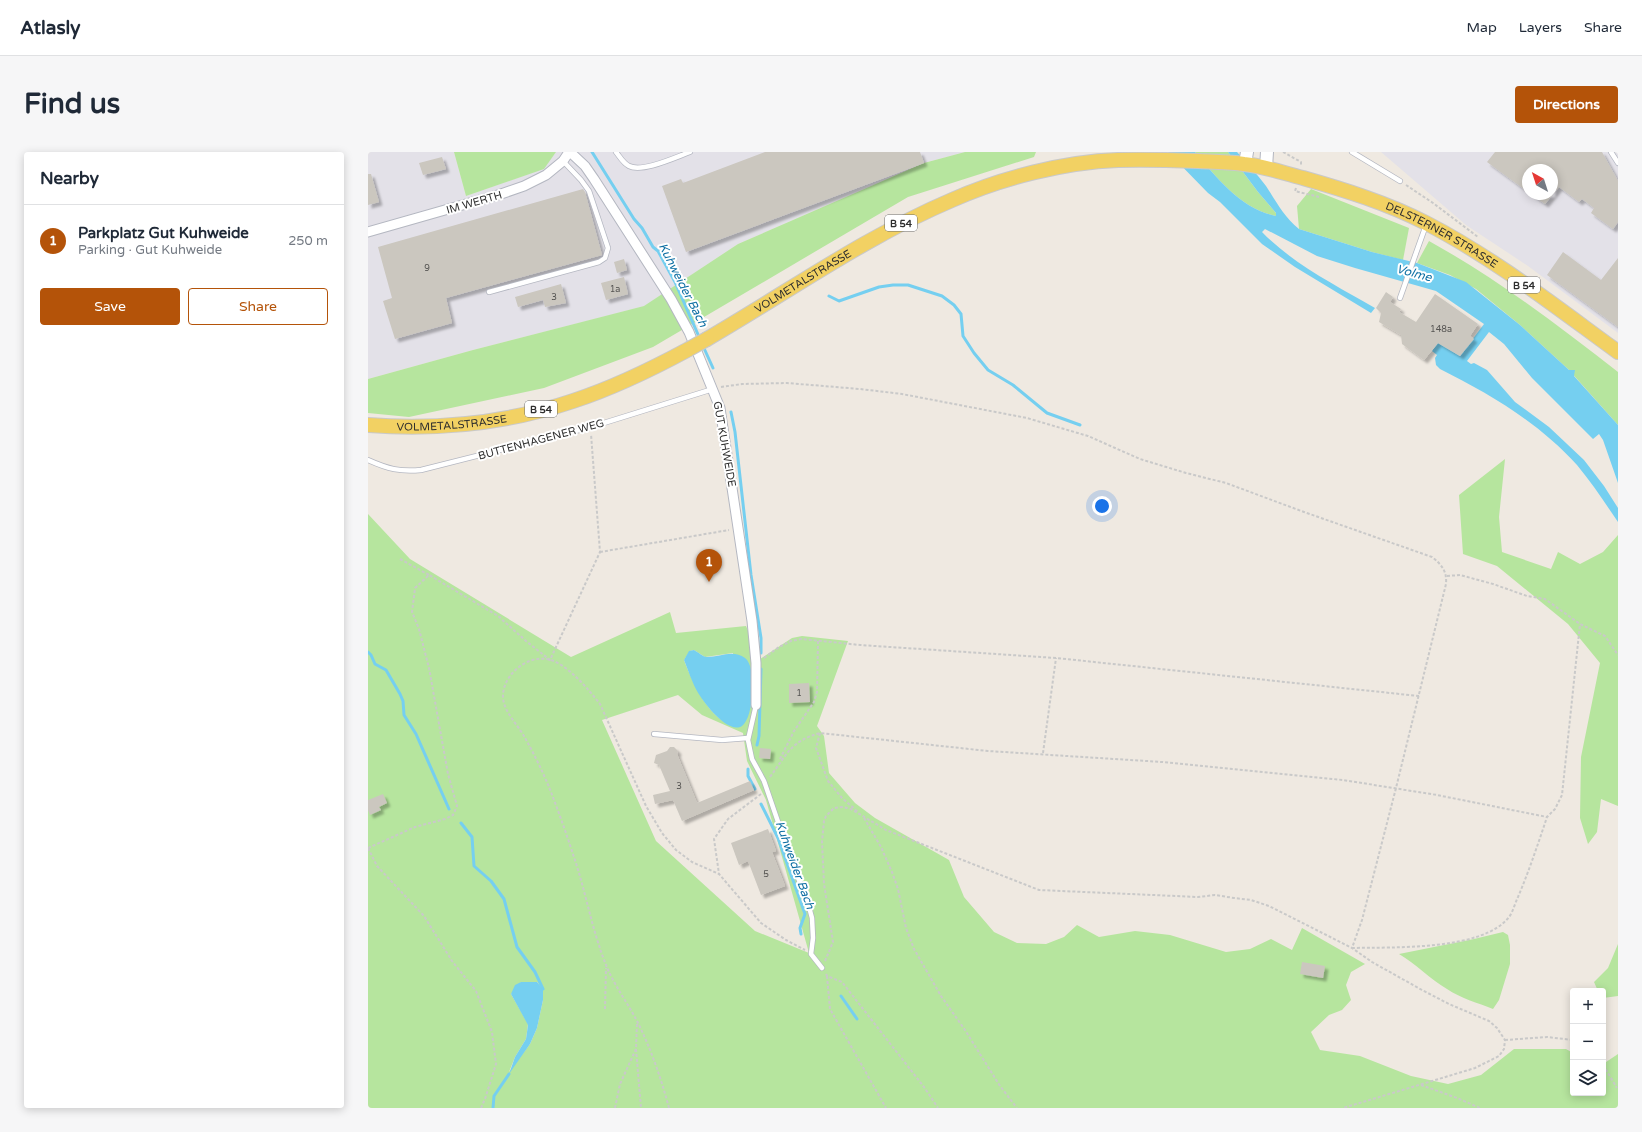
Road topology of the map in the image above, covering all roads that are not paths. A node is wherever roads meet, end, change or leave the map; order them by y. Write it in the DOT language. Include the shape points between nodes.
graph roads {
  1 [pos="570,152"];
  2 [pos="616,152"];
  3 [pos="690,152"];
  4 [pos="1267,152"];
  5 [pos="1352,152"];
  6 [pos="1611,152"];
  7 [pos="1246,158"];
  8 [pos="563,161"];
  9 [pos="1618,163"];
  10 [pos="1266,168"];
  11 [pos="1400,181"];
  12 [pos="1426,223"];
  13 [pos="368,232"];
  14 [pos="489,292"];
  15 [pos="1400,298"];
  16 [pos="1618,352"];
  17 [pos="714,389"];
  18 [pos="375,425"];
  19 [pos="368,460"];
  20 [pos="756,705"];
  21 [pos="654,734"];
  22 [pos="748,738"];
  23 [pos="822,968"];
  1 -- 8 [label="street, IM WERTH"];
  1 -- 17 [label="street, GUT KUHWEIDE" via="594,179 671,299 689,332"];
  2 -- 3 [label="lane" via="622,161 637,169"];
  4 -- 10 [label="street"];
  5 -- 11 [label="lane"];
  6 -- 9 [label="lane"];
  7 -- 10 [label="main road, DELSTERNER STRASSE / B 54"];
  7 -- 18 [label="main road, VOLMETALSTRASSE / B 54, bridge" via="1117,160 1079,164 1032,174 974,191 887,230 689,349 641,374 573,402 519,415 455,425"];
  8 -- 13 [label="street, IM WERTH" via="546,175 501,194"];
  8 -- 14 [label="lane" via="589,191 608,248 605,258"];
  10 -- 12 [label="main road, DELSTERNER STRASSE / B 54" via="1376,201"];
  12 -- 15 [label="lane"];
  12 -- 16 [label="main road, DELSTERNER STRASSE / B 54" via="1483,257"];
  17 -- 19 [label="lane, BUTTENHAGENER WEG" via="591,427 421,470 402,471"];
  17 -- 20 [label="street, GUT KUHWEIDE" via="726,438 752,621"];
  20 -- 22 [label="lane"];
  21 -- 22 [label="lane" via="722,740"];
  22 -- 23 [label="lane" via="752,759 764,781 812,918 811,954"];
}
